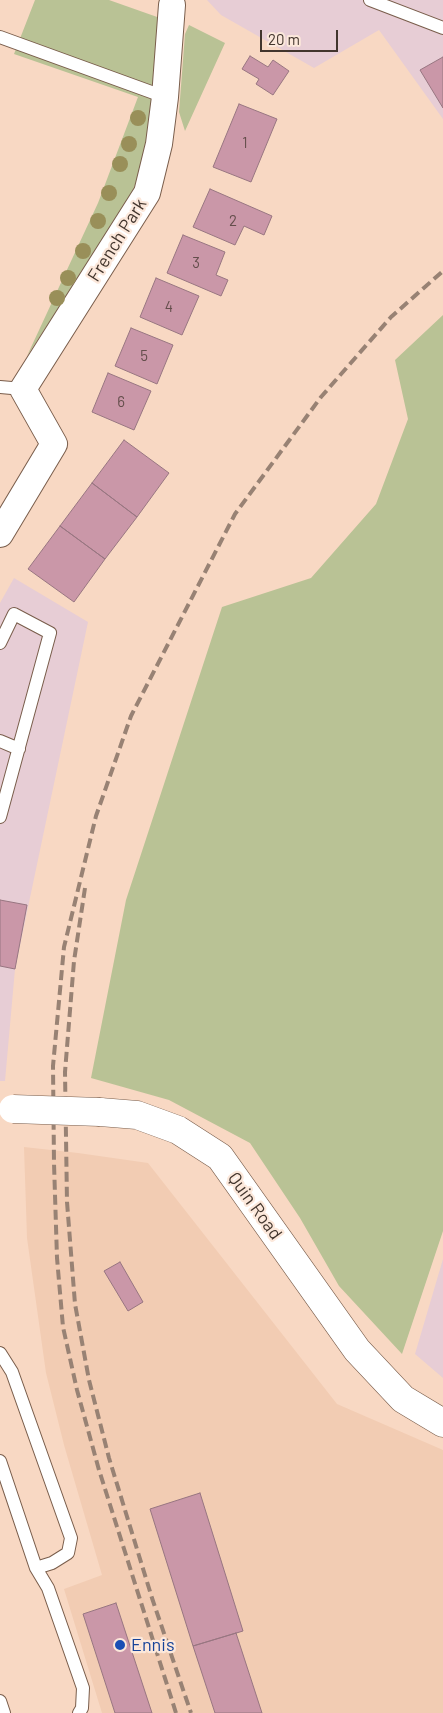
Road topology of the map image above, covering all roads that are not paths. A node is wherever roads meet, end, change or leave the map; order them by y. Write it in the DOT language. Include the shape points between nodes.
graph roads {
  1 [pos="370,0"];
  2 [pos="172,2"];
  3 [pos="443,28"];
  4 [pos="0,37"];
  5 [pos="165,97"];
  6 [pos="12,388"];
  7 [pos="0,534"];
  8 [pos="0,643"];
  9 [pos="0,740"];
  10 [pos="19,749"];
  11 [pos="0,817"];
  12 [pos="6,1109"];
  13 [pos="0,1353"];
  14 [pos="443,1423"];
  15 [pos="0,1461"];
  16 [pos="36,1568"];
  17 [pos="0,1701"];
  18 [pos="4,1713"];
  19 [pos="79,1713"];
  1 -- 3 [label="lane"];
  2 -- 5 [label="street, French Park"];
  4 -- 5 [label="lane"];
  5 -- 6 [label="street, French Park" via="160,144 147,193"];
  6 -- 7 [label="street" via="54,444"];
  8 -- 10 [label="lane" via="14,614 50,633"];
  9 -- 10 [label="lane"];
  10 -- 11 [label="lane"];
  12 -- 14 [label="main road, Quin Road, bridge" via="137,1115 178,1130 220,1157 357,1350 403,1399"];
  13 -- 16 [label="lane" via="12,1372 71,1538 68,1553"];
  15 -- 16 [label="lane"];
  16 -- 19 [label="lane" via="48,1588 83,1688"];
  17 -- 18 [label="lane"];
}
